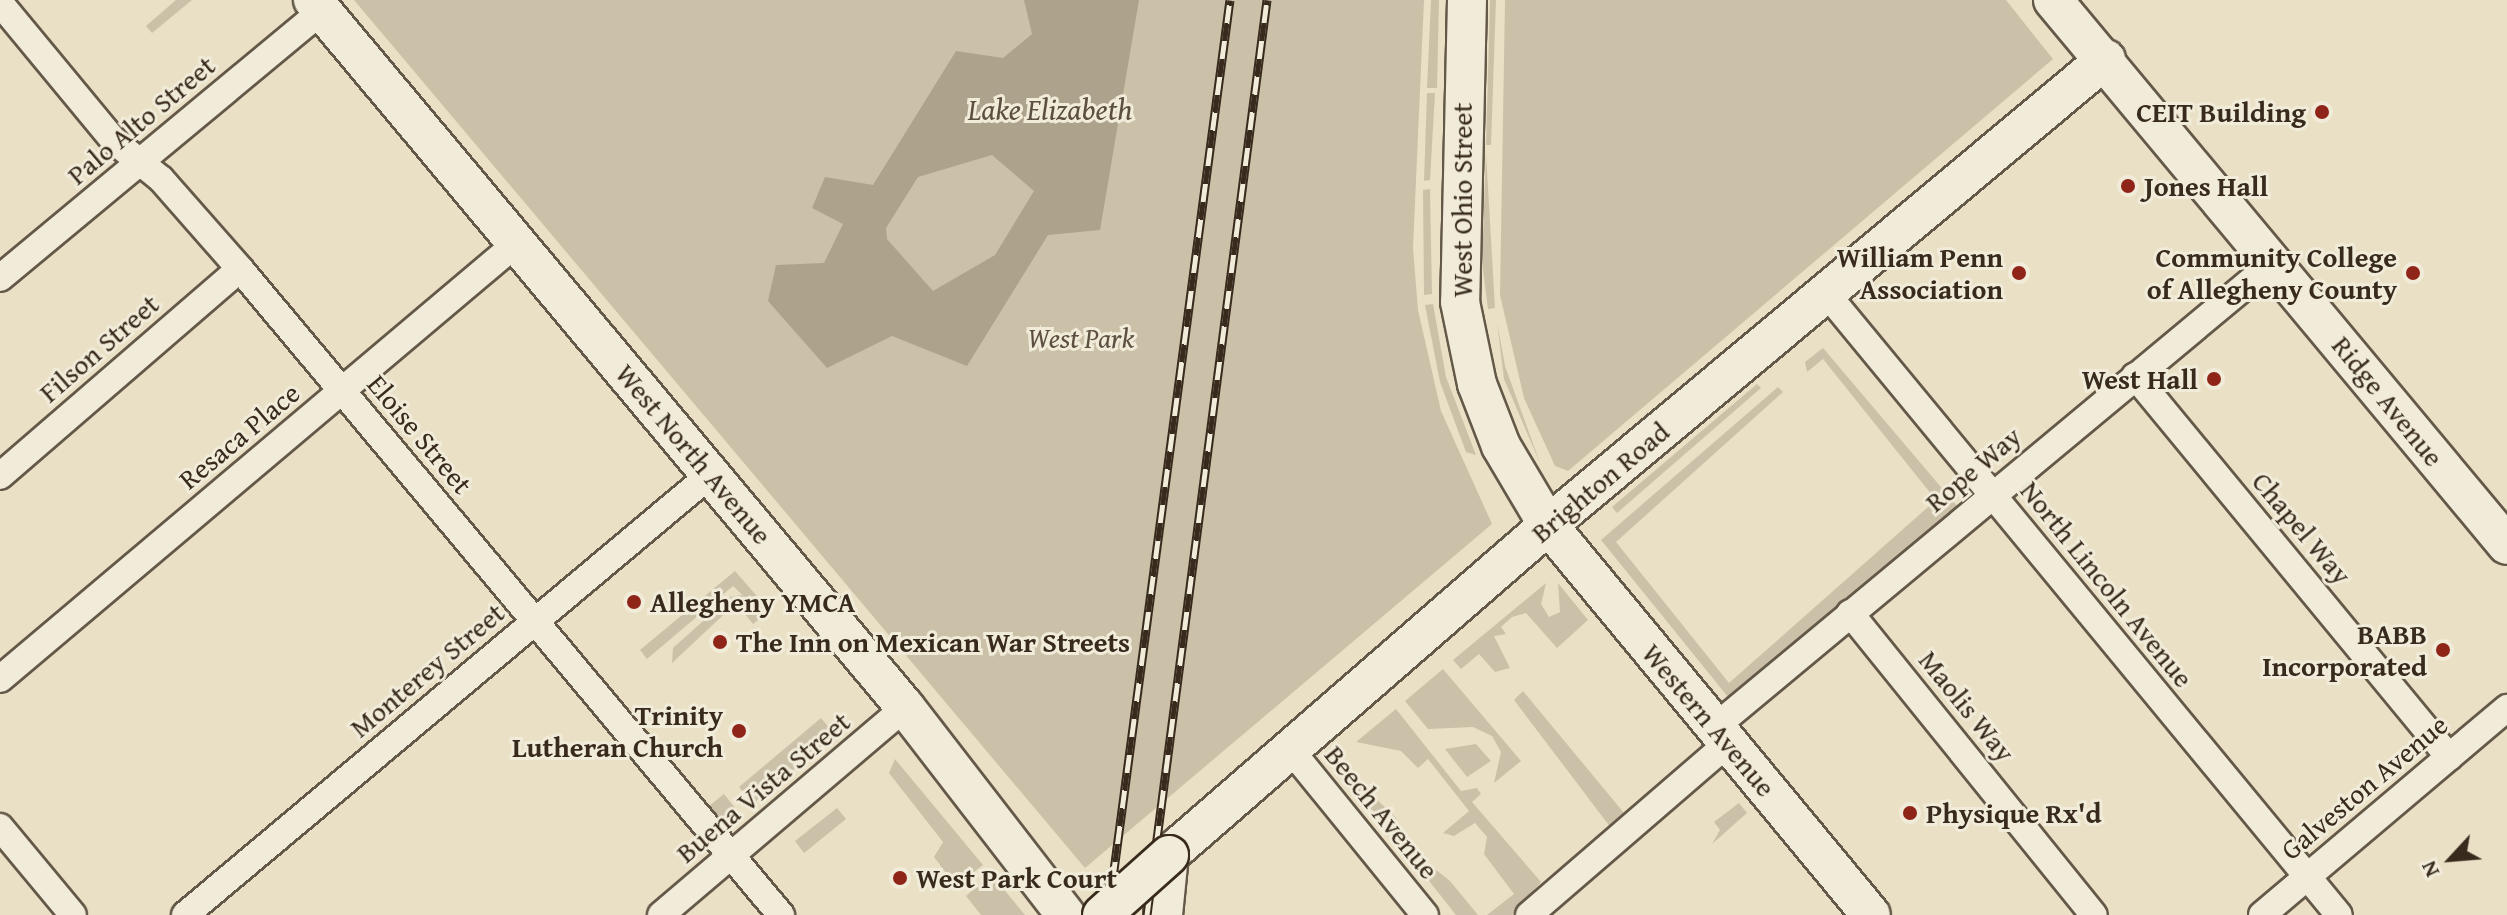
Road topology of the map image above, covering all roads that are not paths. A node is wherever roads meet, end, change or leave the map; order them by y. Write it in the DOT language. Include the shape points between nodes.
graph roads {
  1 [pos="1467,0"];
  2 [pos="2053,0"];
  3 [pos="0,3"];
  4 [pos="318,6"];
  5 [pos="2106,59"];
  6 [pos="141,161"];
  7 [pos="518,242"];
  8 [pos="2274,262"];
  9 [pos="240,269"];
  10 [pos="0,278"];
  11 [pos="1826,293"];
  12 [pos="2135,376"];
  13 [pos="342,391"];
  14 [pos="711,474"];
  15 [pos="0,476"];
  16 [pos="1992,495"];
  17 [pos="1548,525"];
  18 [pos="2507,545"];
  19 [pos="1850,613"];
  20 [pos="535,621"];
  21 [pos="0,679"];
  22 [pos="905,707"];
  23 [pos="2507,708"];
  24 [pos="1722,735"];
  25 [pos="1290,749"];
  26 [pos="2449,757"];
  27 [pos="0,827"];
  28 [pos="1174,851"];
  29 [pos="731,856"];
  30 [pos="2307,878"];
  31 [pos="73,915"];
  32 [pos="185,915"];
  33 [pos="661,915"];
  34 [pos="781,915"];
  35 [pos="1066,915"];
  36 [pos="1102,915"];
  37 [pos="1163,915"];
  38 [pos="1425,915"];
  39 [pos="1529,915"];
  40 [pos="1871,915"];
  41 [pos="2094,915"];
  42 [pos="2262,915"];
  43 [pos="2339,915"];
  1 -- 17 [label="main road, West Ohio Street" via="1457,230 1462,320 1488,416"];
  2 -- 5 [label="main road, Ridge Avenue"];
  3 -- 6 [label="street, Eloise Street" via="114,141"];
  4 -- 6 [label="street, Palo Alto Street"];
  4 -- 7 [label="main road, West North Avenue"];
  5 -- 8 [label="main road, Ridge Avenue"];
  5 -- 11 [label="main road, Brighton Road"];
  6 -- 9 [label="street, Eloise Street"];
  6 -- 10 [label="street, Palo Alto Street"];
  7 -- 13 [label="street, Resaca Place"];
  7 -- 14 [label="main road, West North Avenue"];
  8 -- 12 [label="street, Rope Way"];
  8 -- 18 [label="main road, Ridge Avenue"];
  9 -- 13 [label="street, Eloise Street"];
  9 -- 15 [label="street, Filson Street"];
  11 -- 16 [label="street, North Lincoln Avenue"];
  11 -- 17 [label="main road, Brighton Road"];
  12 -- 16 [label="street, Rope Way"];
  12 -- 26 [label="street, Chapel Way"];
  13 -- 20 [label="street, Eloise Street"];
  13 -- 21 [label="street, Resaca Place"];
  14 -- 20 [label="street, Monterey Street"];
  14 -- 22 [label="main road, West North Avenue"];
  16 -- 19 [label="street, Rope Way"];
  16 -- 30 [label="street, North Lincoln Avenue"];
  17 -- 24 [label="main road, Western Avenue"];
  17 -- 25 [label="main road, Brighton Road"];
  19 -- 24 [label="street, Rope Way"];
  19 -- 41 [label="street, Maolis Way"];
  20 -- 29 [label="street, Eloise Street"];
  20 -- 32 [label="street, Monterey Street"];
  22 -- 29 [label="street, Buena Vista Street"];
  22 -- 35 [label="main road, West North Avenue"];
  23 -- 26 [label="street, Galveston Avenue"];
  24 -- 39 [label="street, Rope Way"];
  24 -- 40 [label="main road, Western Avenue"];
  25 -- 28 [label="main road, Brighton Road"];
  25 -- 38 [label="street, Beech Avenue"];
  26 -- 30 [label="street, Galveston Avenue"];
  27 -- 31 [label="street"];
  28 -- 36 [label="main road, Brighton Road, bridge"];
  28 -- 37 [label="main road"];
  29 -- 33 [label="street, Buena Vista Street"];
  29 -- 34 [label="street, Eloise Street"];
  30 -- 42 [label="street, Galveston Avenue"];
  30 -- 43 [label="street, North Lincoln Avenue"];
}
